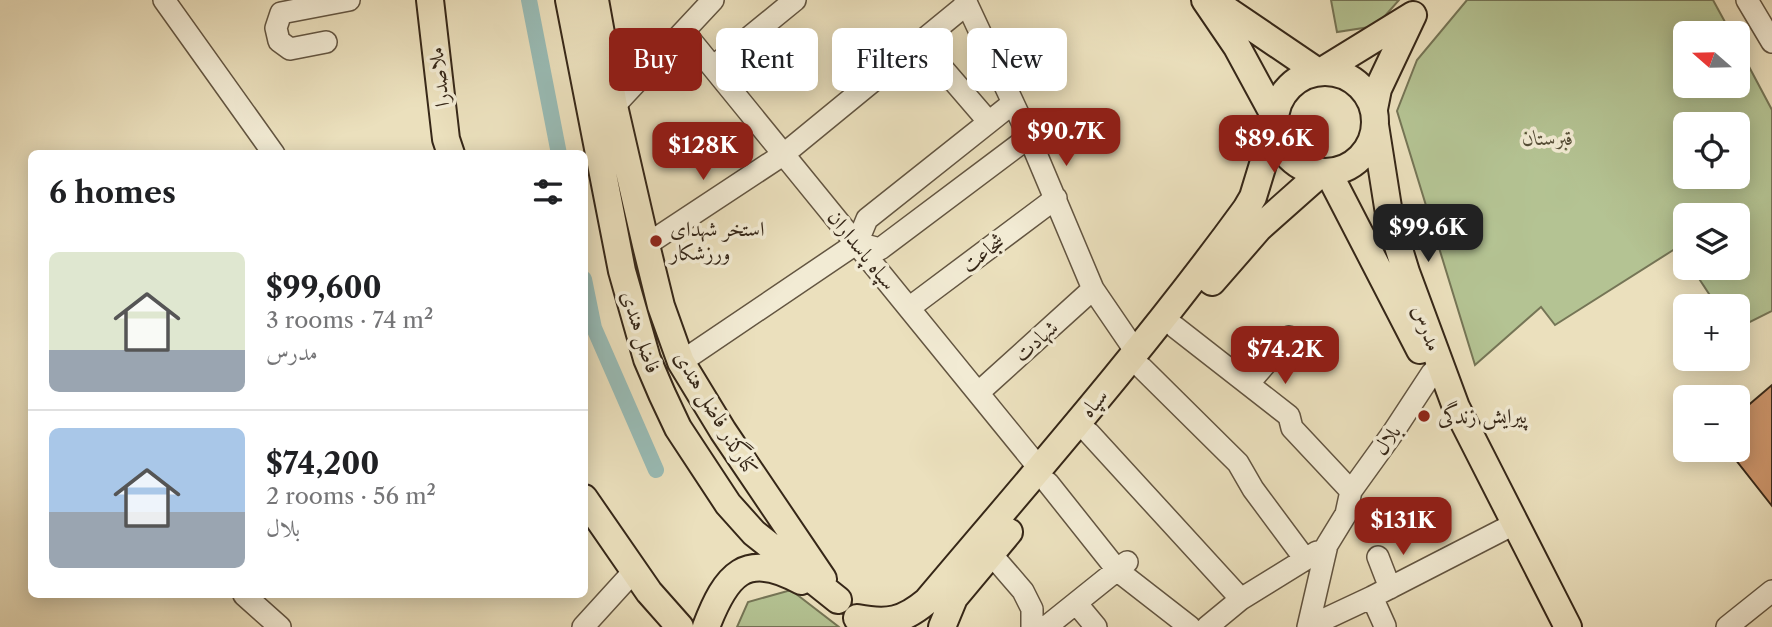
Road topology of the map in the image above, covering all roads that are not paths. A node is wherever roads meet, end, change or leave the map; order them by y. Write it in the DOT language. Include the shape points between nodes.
graph roads {
  1 [pos="164,0"];
  2 [pos="349,0"];
  3 [pos="430,0"];
  4 [pos="569,0"];
  5 [pos="595,0"];
  6 [pos="713,0"];
  7 [pos="795,0"];
  8 [pos="1205,0"];
  9 [pos="1212,0"];
  10 [pos="1748,0"];
  11 [pos="966,2"];
  12 [pos="1420,8"];
  13 [pos="688,28"];
  14 [pos="936,28"];
  15 [pos="1772,42"];
  16 [pos="326,43"];
  17 [pos="702,54"];
  18 [pos="713,67"];
  19 [pos="1320,72"];
  20 [pos="953,80"];
  21 [pos="628,91"];
  22 [pos="860,91"];
  23 [pos="1013,103"];
  24 [pos="614,106"];
  25 [pos="1374,117"];
  26 [pos="988,121"];
  27 [pos="1275,121"];
  28 [pos="1030,137"];
  29 [pos="271,150"];
  30 [pos="450,150"];
  31 [pos="784,154"];
  32 [pos="1325,172"];
  33 [pos="1056,198"];
  34 [pos="857,243"];
  35 [pos="646,245"];
  36 [pos="1093,289"];
  37 [pos="909,308"];
  38 [pos="1175,327"];
  39 [pos="1289,337"];
  40 [pos="1139,360"];
  41 [pos="681,362"];
  42 [pos="1432,373"];
  43 [pos="1248,384"];
  44 [pos="978,393"];
  45 [pos="1456,407"];
  46 [pos="1089,433"];
  47 [pos="1044,475"];
  48 [pos="1351,491"];
  49 [pos="588,504"];
  50 [pos="1516,523"];
  51 [pos="1328,545"];
  52 [pos="990,554"];
  53 [pos="1378,557"];
  54 [pos="1305,559"];
  55 [pos="1123,566"];
  56 [pos="642,581"];
  57 [pos="1772,591"];
  58 [pos="1381,592"];
  59 [pos="247,598"];
  60 [pos="1241,599"];
  61 [pos="838,600"];
  62 [pos="1076,603"];
  63 [pos="908,621"];
  64 [pos="595,622"];
  65 [pos="862,622"];
  66 [pos="1385,626"];
  67 [pos="280,627"];
  68 [pos="680,627"];
  69 [pos="706,627"];
  70 [pos="942,627"];
  71 [pos="1031,627"];
  72 [pos="1046,627"];
  73 [pos="1096,627"];
  74 [pos="1190,627"];
  75 [pos="1207,627"];
  76 [pos="1308,627"];
  77 [pos="1569,627"];
  78 [pos="1727,627"];
  1 -- 29 [label="street"];
  2 -- 16 [label="street" via="281,13 276,28 279,41 290,49"];
  3 -- 30 [label="main road, ملاصدرا"];
  4 -- 61 [label="main road, فاضل هندی" via="622,271 662,394 678,428 728,504 754,533"];
  5 -- 24 [label="main road, کنارگذر فاضل هندی"];
  6 -- 13 [label="street"];
  7 -- 18 [label="street"];
  8 -- 27 [label="main road" via="1237,47"];
  9 -- 19 [label="main road"];
  10 -- 15 [label="street"];
  11 -- 14 [label="street"];
  11 -- 23 [label="street"];
  12 -- 19 [label="main road"];
  12 -- 25 [label="main road" via="1378,89"];
  17 -- 18 [label="street, سپاه پاسداران"];
  18 -- 31 [label="street, سپاه پاسداران"];
  19 -- 25 [label="main road" via="1356,82 1367,94"];
  19 -- 27 [label="main road" via="1289,87"];
  20 -- 26 [label="street"];
  21 -- 24 [label="street"];
  22 -- 31 [label="street"];
  23 -- 26 [label="street"];
  23 -- 28 [label="street"];
  24 -- 35 [label="main road, کنارگذر فاضل هندی"];
  25 -- 32 [label="main road" via="1371,141 1363,155 1350,165"];
  25 -- 45 [label="main road, مدرس" via="1390,220"];
  26 -- 34 [label="street" via="867,219"];
  27 -- 32 [label="main road" via="1282,149 1291,159 1302,167"];
  27 -- 40 [label="main road, سپاه" via="1254,197"];
  28 -- 33 [label="street"];
  28 -- 34 [label="street" via="880,249"];
  31 -- 34 [label="street, سپاه پاسداران"];
  31 -- 35 [label="street"];
  32 -- 38 [label="main road, سپاه" via="1259,228"];
  32 -- 42 [label="main road, مدرس"];
  33 -- 36 [label="street"];
  33 -- 37 [label="street, شجاعت"];
  34 -- 37 [label="street, سپاه پاسداران"];
  34 -- 41 [label="street"];
  35 -- 41 [label="main road, کنارگذر فاضل هندی"];
  36 -- 40 [label="street"];
  36 -- 44 [label="street, شهادت"];
  37 -- 44 [label="street, سپاه پاسداران"];
  38 -- 40 [label="main road, سپاه"];
  38 -- 43 [label="street"];
  39 -- 43 [label="street"];
  40 -- 46 [label="main road, سپاه"];
  40 -- 47 [label="main road, سپاه"];
  40 -- 54 [label="street" via="1238,463"];
  41 -- 61 [label="main road, کنارگذر فاضل هندی"];
  42 -- 45 [label="main road, مدرس"];
  42 -- 48 [label="street, بلال"];
  43 -- 48 [label="street" via="1289,416 1292,428"];
  44 -- 47 [label="street, سپاه پاسداران"];
  45 -- 50 [label="main road, مدرس"];
  46 -- 47 [label="main road, سپاه"];
  46 -- 60 [label="street"];
  47 -- 52 [label="main road, سپاه"];
  47 -- 55 [label="street, سپاه پاسداران"];
  47 -- 63 [label="main road, سپاه"];
  48 -- 51 [label="street, بلال" via="1346,514"];
  49 -- 56 [label="main road"];
  50 -- 58 [label="street"];
  50 -- 77 [label="main road, مدرس"];
  51 -- 54 [label="street, بلال"];
  51 -- 76 [label="street, بلال"];
  52 -- 70 [label="main road, سپاه" via="954,597"];
  52 -- 71 [label="street" via="1023,591 1032,609"];
  53 -- 58 [label="street"];
  54 -- 60 [label="street, بلال"];
  55 -- 62 [label="street"];
  55 -- 74 [label="street, سپاه پاسداران"];
  56 -- 64 [label="street"];
  56 -- 68 [label="main road"];
  57 -- 78 [label="street"];
  58 -- 66 [label="street"];
  58 -- 76 [label="street"];
  59 -- 67 [label="street"];
  60 -- 75 [label="street, بلال"];
  61 -- 65 [label="main road"];
  61 -- 69 [label="main road" via="780,569 752,567 731,579"];
  62 -- 72 [label="street"];
  62 -- 73 [label="street"];
  63 -- 65 [label="main road, سپاه"];
}
